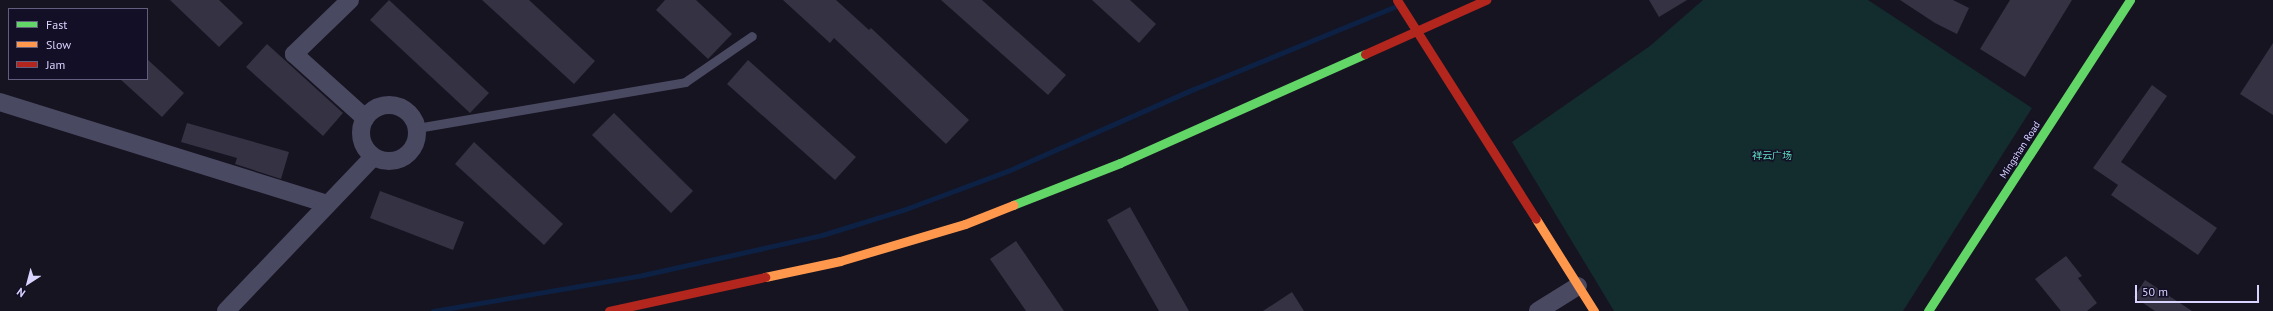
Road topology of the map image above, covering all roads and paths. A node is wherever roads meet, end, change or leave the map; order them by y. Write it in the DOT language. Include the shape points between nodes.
graph roads {
  1 [pos="350,0"];
  2 [pos="1397,0"];
  3 [pos="1486,0"];
  4 [pos="2130,0"];
  5 [pos="1416,31"];
  6 [pos="752,36"];
  7 [pos="0,102"];
  8 [pos="365,118"];
  9 [pos="417,128"];
  10 [pos="373,157"];
  11 [pos="327,204"];
  12 [pos="1578,286"];
  13 [pos="226,311"];
  14 [pos="609,311"];
  15 [pos="1538,311"];
  16 [pos="1594,311"];
  17 [pos="1928,311"];
  1 -- 8 [label="street" via="294,54"];
  2 -- 5 [label="street"];
  3 -- 5 [label="street"];
  4 -- 17 [label="street, Mingshan Road"];
  5 -- 12 [label="street"];
  5 -- 14 [label="street" via="1120,163 965,224 840,261"];
  6 -- 9 [label="lane" via="685,82"];
  7 -- 11 [label="street"];
  8 -- 9 [label="street" via="383,105 394,105 413,117"];
  8 -- 10 [label="street" via="361,128 361,139"];
  9 -- 10 [label="street" via="413,150 405,158 395,162"];
  10 -- 11 [label="street"];
  11 -- 13 [label="street"];
  12 -- 15 [label="street"];
  12 -- 16 [label="street"];
}
